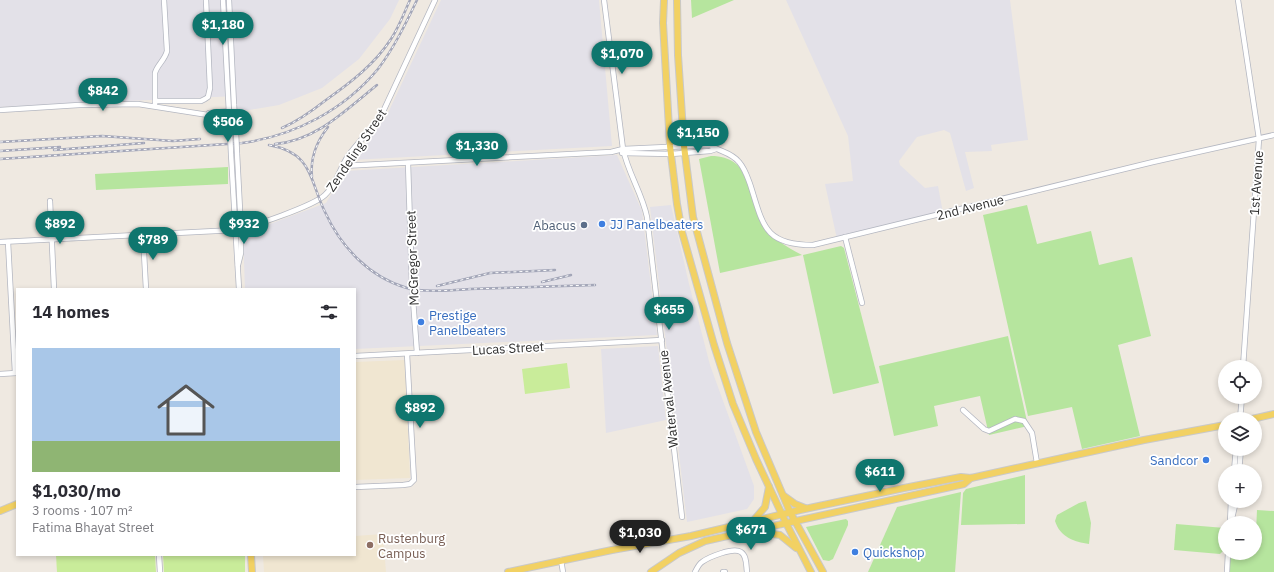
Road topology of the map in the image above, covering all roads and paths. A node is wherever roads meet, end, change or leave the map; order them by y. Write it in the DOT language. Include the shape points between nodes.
graph roads {
  1 [pos="164,0"];
  2 [pos="206,0"];
  3 [pos="224,0"];
  4 [pos="229,0"];
  5 [pos="435,0"];
  6 [pos="604,0"];
  7 [pos="664,0"];
  8 [pos="677,0"];
  9 [pos="1238,0"];
  10 [pos="155,101"];
  11 [pos="156,107"];
  12 [pos="0,110"];
  13 [pos="205,114"];
  14 [pos="228,114"];
  15 [pos="234,114"];
  16 [pos="215,115"];
  17 [pos="229,123"];
  18 [pos="1274,135"];
  19 [pos="1259,139"];
  20 [pos="670,146"];
  21 [pos="684,149"];
  22 [pos="623,151"];
  23 [pos="671,154"];
  24 [pos="408,163"];
  25 [pos="342,166"];
  26 [pos="50,201"];
  27 [pos="240,214"];
  28 [pos="257,224"];
  29 [pos="241,229"];
  30 [pos="235,230"];
  31 [pos="143,235"];
  32 [pos="845,237"];
  33 [pos="51,240"];
  34 [pos="0,242"];
  35 [pos="8,242"];
  36 [pos="238,264"];
  37 [pos="54,288"];
  38 [pos="146,288"];
  39 [pos="239,288"];
  40 [pos="862,303"];
  41 [pos="662,340"];
  42 [pos="417,353"];
  43 [pos="407,354"];
  44 [pos="356,356"];
  45 [pos="1243,360"];
  46 [pos="16,373"];
  47 [pos="0,374"];
  48 [pos="963,410"];
  49 [pos="1274,414"];
  50 [pos="1263,416"];
  51 [pos="1218,426"];
  52 [pos="1037,463"];
  53 [pos="971,478"];
  54 [pos="769,486"];
  55 [pos="356,487"];
  56 [pos="783,495"];
  57 [pos="16,504"];
  58 [pos="810,508"];
  59 [pos="0,511"];
  60 [pos="790,512"];
  61 [pos="782,515"];
  62 [pos="682,517"];
  63 [pos="754,521"];
  64 [pos="795,522"];
  65 [pos="786,523"];
  66 [pos="751,531"];
  67 [pos="801,554"];
  68 [pos="159,556"];
  69 [pos="251,556"];
  70 [pos="561,560"];
  71 [pos="1228,560"];
  72 [pos="160,572"];
  73 [pos="252,572"];
  74 [pos="508,572"];
  75 [pos="563,572"];
  76 [pos="651,572"];
  77 [pos="695,572"];
  78 [pos="747,572"];
  79 [pos="811,572"];
  80 [pos="823,572"];
  81 [pos="1227,572"];
  1 -- 10 [label="street" via="167,51 165,59 156,70"];
  2 -- 10 [label="street" via="210,64 208,96 201,101"];
  3 -- 14 [label="street"];
  4 -- 15 [label="street"];
  5 -- 25 [label="street, Zendeling Street" via="381,116"];
  6 -- 22 [label="street, Waterval Avenue"];
  7 -- 20 [label="main road"];
  8 -- 21 [label="main road"];
  9 -- 19 [label="street, 1st Avenue"];
  10 -- 11 [label="street"];
  11 -- 12 [label="street" via="109,104"];
  11 -- 13 [label="street"];
  13 -- 14 [label="street"];
  13 -- 16 [label="street"];
  14 -- 15 [label="street"];
  14 -- 16 [label="street"];
  14 -- 17 [label="street"];
  15 -- 27 [label="street, bridge"];
  16 -- 17 [label="street"];
  17 -- 30 [label="street, bridge"];
  18 -- 19 [label="street, 2nd Avenue"];
  19 -- 32 [label="street, 2nd Avenue"];
  19 -- 45 [label="street, 1st Avenue"];
  20 -- 21 [label="street"];
  20 -- 22 [label="street"];
  20 -- 23 [label="main road"];
  21 -- 23 [label="street"];
  21 -- 32 [label="street, 2nd Avenue" via="710,146 728,152 738,160 744,168 760,218 766,228 778,238 799,245 813,245"];
  21 -- 56 [label="main road" via="693,217 727,343 756,432"];
  22 -- 23 [label="street"];
  22 -- 24 [label="street"];
  22 -- 41 [label="street, Waterval Avenue" via="647,217"];
  23 -- 54 [label="main road" via="682,232 714,345 733,404"];
  24 -- 25 [label="street"];
  24 -- 42 [label="street, McGregor Street"];
  25 -- 28 [label="street, Zendeling Street" via="334,184 325,195 308,205"];
  26 -- 33 [label="street"];
  27 -- 28 [label="street"];
  27 -- 29 [label="street"];
  28 -- 29 [label="street, Zendeling Street"];
  29 -- 30 [label="street, Zendeling Street"];
  29 -- 36 [label="street" via="241,253"];
  30 -- 31 [label="street, Zendeling Street"];
  30 -- 36 [label="street"];
  31 -- 33 [label="street, Zendeling Street"];
  31 -- 38 [label="street"];
  32 -- 40 [label="street"];
  33 -- 35 [label="street, Zendeling Street"];
  33 -- 37 [label="street"];
  34 -- 35 [label="street, Zendeling Street"];
  35 -- 46 [label="street"];
  36 -- 39 [label="street"];
  41 -- 42 [label="street, Lucas Street"];
  41 -- 62 [label="street, Waterval Avenue"];
  42 -- 43 [label="street, Lucas Street"];
  43 -- 44 [label="street, Lucas Street"];
  43 -- 55 [label="street" via="414,480 403,485"];
  46 -- 47 [label="street"];
  48 -- 52 [label="street" via="989,431 1010,420 1024,421 1032,433"];
  49 -- 50 [label="main road"];
  51 -- 52 [label="main road"];
  52 -- 53 [label="main road"];
  53 -- 58 [label="main road" via="961,477"];
  53 -- 64 [label="main road" via="964,484"];
  54 -- 61 [label="main road"];
  54 -- 63 [label="main road" via="765,507"];
  56 -- 58 [label="main road" via="800,506"];
  56 -- 60 [label="main road"];
  57 -- 59 [label="main road"];
  58 -- 60 [label="main road"];
  60 -- 61 [label="main road"];
  60 -- 64 [label="main road"];
  61 -- 63 [label="main road"];
  61 -- 65 [label="main road"];
  63 -- 70 [label="main road"];
  64 -- 65 [label="main road"];
  64 -- 80 [label="main road"];
  65 -- 66 [label="main road"];
  65 -- 67 [label="main road"];
  66 -- 67 [label="main road" via="780,535"];
  66 -- 76 [label="main road" via="693,546"];
  67 -- 79 [label="main road"];
  68 -- 72 [label="street"];
  69 -- 73 [label="main road"];
  70 -- 74 [label="main road"];
  70 -- 75 [label="street"];
  71 -- 81 [label="street"];
  77 -- 78 [label="street" via="703,562 737,550 746,559"];
}
